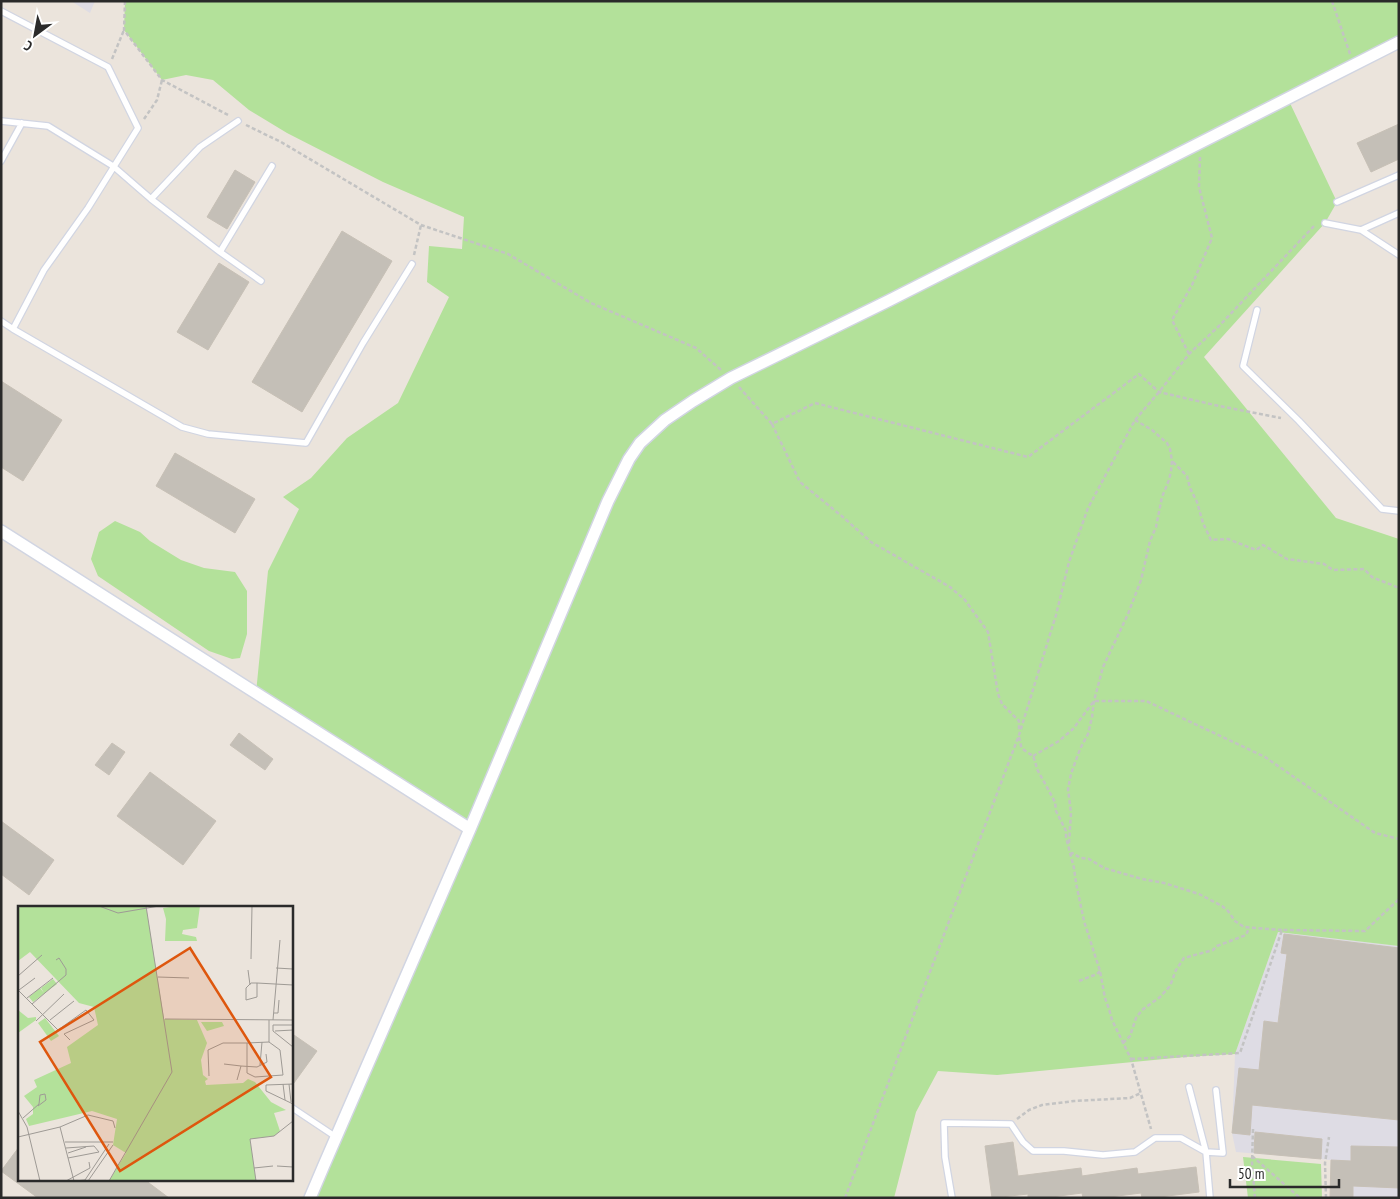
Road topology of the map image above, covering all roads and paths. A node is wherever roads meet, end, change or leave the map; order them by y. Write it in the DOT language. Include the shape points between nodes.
graph roads {
  1 [pos="125,1"];
  2 [pos="1332,1"];
  3 [pos="1,11"];
  4 [pos="124,30"];
  5 [pos="1399,42"];
  6 [pos="1354,65"];
  7 [pos="108,68"];
  8 [pos="162,80"];
  9 [pos="1,121"];
  10 [pos="238,121"];
  11 [pos="22,123"];
  12 [pos="138,128"];
  13 [pos="1201,143"];
  14 [pos="1,161"];
  15 [pos="113,166"];
  16 [pos="272,166"];
  17 [pos="1399,175"];
  18 [pos="151,199"];
  19 [pos="1337,202"];
  20 [pos="1399,213"];
  21 [pos="1317,223"];
  22 [pos="1325,223"];
  23 [pos="421,225"];
  24 [pos="1361,230"];
  25 [pos="220,252"];
  26 [pos="1399,255"];
  27 [pos="412,264"];
  28 [pos="261,281"];
  29 [pos="1257,310"];
  30 [pos="1,321"];
  31 [pos="13,328"];
  32 [pos="1189,354"];
  33 [pos="731,378"];
  34 [pos="1159,392"];
  35 [pos="1135,420"];
  36 [pos="1299,421"];
  37 [pos="772,424"];
  38 [pos="1172,461"];
  39 [pos="1399,511"];
  40 [pos="1,530"];
  41 [pos="1399,588"];
  42 [pos="1094,701"];
  43 [pos="1019,735"];
  44 [pos="1033,756"];
  45 [pos="470,829"];
  46 [pos="1399,839"];
  47 [pos="1069,845"];
  48 [pos="1070,854"];
  49 [pos="1399,899"];
  50 [pos="1249,928"];
  51 [pos="1282,930"];
  52 [pos="1100,971"];
  53 [pos="1079,981"];
  54 [pos="1123,1043"];
  55 [pos="1132,1059"];
  56 [pos="1189,1087"];
  57 [pos="1216,1090"];
  58 [pos="1140,1093"];
  59 [pos="292,1108"];
  60 [pos="1010,1124"];
  61 [pos="1253,1129"];
  62 [pos="336,1137"];
  63 [pos="1329,1137"];
  64 [pos="1155,1138"];
  65 [pos="1206,1152"];
  66 [pos="1252,1156"];
  67 [pos="310,1198"];
  68 [pos="845,1198"];
  69 [pos="952,1198"];
  70 [pos="1210,1198"];
  71 [pos="1255,1198"];
  72 [pos="1300,1198"];
  73 [pos="1326,1198"];
  1 -- 4 [label="path"];
  2 -- 6 [label="path"];
  3 -- 7 [label="lane"];
  4 -- 7 [label="path"];
  4 -- 8 [label="path"];
  5 -- 6 [label="street"];
  6 -- 13 [label="street"];
  7 -- 12 [label="lane"];
  8 -- 10 [label="path"];
  8 -- 12 [label="path" via="157,100"];
  9 -- 11 [label="lane"];
  10 -- 18 [label="lane" via="200,147"];
  10 -- 23 [label="path" via="281,142"];
  11 -- 14 [label="lane"];
  11 -- 15 [label="lane" via="48,126"];
  12 -- 15 [label="lane"];
  13 -- 32 [label="path" via="1199,187 1212,238 1192,285 1172,320"];
  13 -- 33 [label="street"];
  15 -- 18 [label="lane"];
  15 -- 31 [label="lane" via="44,270"];
  16 -- 25 [label="lane"];
  17 -- 19 [label="lane"];
  18 -- 25 [label="lane"];
  20 -- 24 [label="lane"];
  21 -- 32 [label="path"];
  22 -- 24 [label="lane"];
  23 -- 27 [label="path"];
  23 -- 33 [label="path" via="508,254 591,303 696,348"];
  24 -- 26 [label="lane"];
  25 -- 28 [label="lane"];
  27 -- 31 [label="lane" via="306,442 208,434 182,427"];
  29 -- 36 [label="lane" via="1243,366"];
  30 -- 31 [label="lane"];
  32 -- 34 [label="path"];
  33 -- 37 [label="path"];
  33 -- 45 [label="street" via="665,420 640,443 629,459 608,500"];
  34 -- 35 [label="path"];
  34 -- 36 [label="path"];
  34 -- 37 [label="path" via="1139,374 1028,457 815,403"];
  35 -- 38 [label="path" via="1167,443"];
  35 -- 43 [label="path" via="1088,508"];
  36 -- 39 [label="lane" via="1382,509"];
  37 -- 43 [label="path" via="800,482 871,542 950,587 965,600 988,632 998,694 1004,708 1019,721"];
  38 -- 41 [label="path" via="1187,476 1211,540 1228,539 1256,550 1263,545 1286,559 1324,564 1334,570 1364,569 1372,577"];
  38 -- 42 [label="path" via="1141,580 1103,667"];
  40 -- 45 [label="street"];
  42 -- 44 [label="path" via="1073,729"];
  42 -- 46 [label="path" via="1146,701 1265,757 1375,834"];
  42 -- 47 [label="path" via="1088,734 1073,766 1068,789 1071,813"];
  43 -- 44 [label="path" via="1021,746"];
  43 -- 68 [label="path"];
  44 -- 47 [label="path" via="1055,802"];
  45 -- 62 [label="street"];
  47 -- 48 [label="path"];
  48 -- 50 [label="path" via="1089,859 1104,868 1190,890 1222,906 1234,921"];
  48 -- 52 [label="path" via="1086,927"];
  49 -- 51 [label="path" via="1365,931"];
  50 -- 51 [label="path"];
  50 -- 54 [label="path" via="1246,935 1213,950 1184,958 1170,986 1142,1010 1130,1036"];
  51 -- 55 [label="path" via="1240,1053"];
  52 -- 53 [label="path"];
  52 -- 54 [label="path" via="1112,1020"];
  54 -- 55 [label="path"];
  55 -- 58 [label="path"];
  56 -- 65 [label="lane"];
  57 -- 65 [label="lane" via="1223,1153"];
  58 -- 60 [label="path" via="1130,1098 1042,1105"];
  58 -- 64 [label="path"];
  59 -- 62 [label="lane"];
  60 -- 64 [label="lane" via="1033,1151 1103,1155 1135,1152"];
  60 -- 69 [label="lane" via="944,1123 945,1157"];
  61 -- 66 [label="path"];
  62 -- 67 [label="street"];
  63 -- 73 [label="path" via="1324,1163"];
  64 -- 65 [label="lane" via="1180,1138"];
  65 -- 70 [label="lane"];
  66 -- 71 [label="path"];
  66 -- 72 [label="path"];
}
